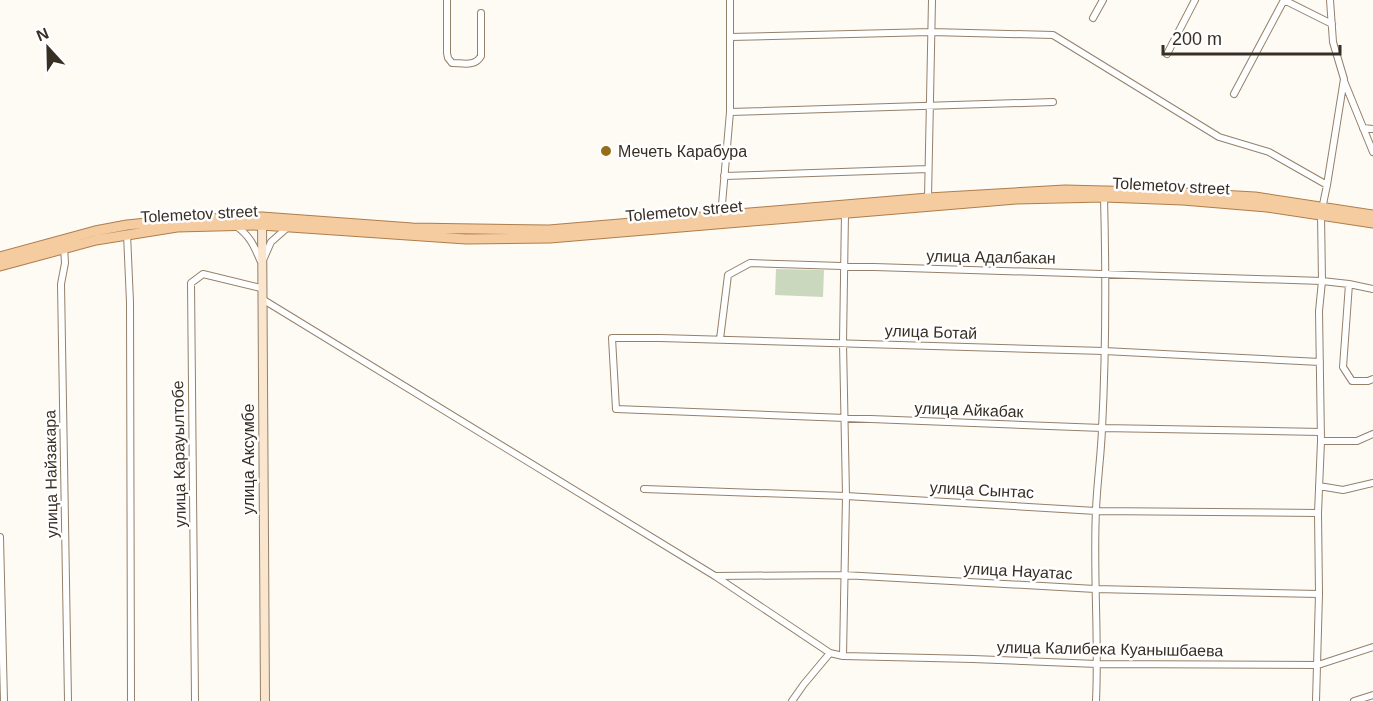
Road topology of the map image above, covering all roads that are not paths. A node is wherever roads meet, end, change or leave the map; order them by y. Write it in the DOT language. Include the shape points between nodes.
graph roads {
  1 [pos="447,0"];
  2 [pos="730,0"];
  3 [pos="932,0"];
  4 [pos="1103,0"];
  5 [pos="1195,0"];
  6 [pos="1284,0"];
  7 [pos="1330,0"];
  8 [pos="481,13"];
  9 [pos="1093,18"];
  10 [pos="1332,24"];
  11 [pos="931,32"];
  12 [pos="730,37"];
  13 [pos="1167,54"];
  14 [pos="1344,79"];
  15 [pos="1234,94"];
  16 [pos="1053,102"];
  17 [pos="929,106"];
  18 [pos="730,112"];
  19 [pos="1363,128"];
  20 [pos="1373,129"];
  21 [pos="1373,152"];
  22 [pos="928,169"];
  23 [pos="724,176"];
  24 [pos="1327,184"];
  25 [pos="1104,197"];
  26 [pos="928,198"];
  27 [pos="894,205"];
  28 [pos="1322,210"];
  29 [pos="845,213"];
  30 [pos="1373,215"];
  31 [pos="721,216"];
  32 [pos="262,221"];
  33 [pos="1373,223"];
  34 [pos="235,225"];
  35 [pos="288,226"];
  36 [pos="128,233"];
  37 [pos="64,247"];
  38 [pos="0,257"];
  39 [pos="261,264"];
  40 [pos="0,266"];
  41 [pos="845,266"];
  42 [pos="1106,273"];
  43 [pos="1322,281"];
  44 [pos="1349,284"];
  45 [pos="261,288"];
  46 [pos="1373,289"];
  47 [pos="261,298"];
  48 [pos="720,339"];
  49 [pos="843,343"];
  50 [pos="1104,351"];
  51 [pos="1320,362"];
  52 [pos="1373,380"];
  53 [pos="616,409"];
  54 [pos="846,418"];
  55 [pos="1102,428"];
  56 [pos="1321,432"];
  57 [pos="1373,434"];
  58 [pos="1321,441"];
  59 [pos="1373,483"];
  60 [pos="1319,486"];
  61 [pos="644,489"];
  62 [pos="846,496"];
  63 [pos="1096,511"];
  64 [pos="1318,513"];
  65 [pos="0,537"];
  66 [pos="843,575"];
  67 [pos="715,576"];
  68 [pos="1095,589"];
  69 [pos="1319,594"];
  70 [pos="1373,647"];
  71 [pos="830,653"];
  72 [pos="843,657"];
  73 [pos="1097,664"];
  74 [pos="1318,665"];
  75 [pos="1373,695"];
  76 [pos="4,701"];
  77 [pos="68,701"];
  78 [pos="130,701"];
  79 [pos="195,701"];
  80 [pos="265,701"];
  81 [pos="792,701"];
  82 [pos="1096,701"];
  83 [pos="1316,701"];
  84 [pos="1354,701"];
  1 -- 8 [label="street" via="447,53 452,63 472,64 481,56"];
  2 -- 12 [label="street"];
  3 -- 11 [label="street"];
  4 -- 9 [label="street"];
  5 -- 13 [label="street"];
  6 -- 10 [label="street"];
  6 -- 15 [label="street"];
  7 -- 10 [label="street"];
  10 -- 14 [label="street" via="1334,48"];
  11 -- 12 [label="street"];
  11 -- 17 [label="street"];
  11 -- 24 [label="street" via="1053,35 1219,137 1269,152"];
  12 -- 18 [label="street"];
  14 -- 19 [label="street"];
  14 -- 24 [label="street"];
  16 -- 17 [label="street"];
  17 -- 18 [label="street"];
  17 -- 22 [label="street"];
  18 -- 23 [label="street"];
  19 -- 20 [label="street"];
  19 -- 21 [label="street"];
  22 -- 23 [label="street"];
  22 -- 26 [label="street"];
  23 -- 31 [label="street"];
  24 -- 28 [label="street"];
  25 -- 27 [label="main road, Tolemetov street"];
  25 -- 28 [label="main road, Tolemetov street"];
  25 -- 42 [label="street"];
  26 -- 27 [label="main road, Tolemetov street"];
  26 -- 28 [label="main road, Tolemetov street" via="1106,190 1255,197"];
  27 -- 29 [label="main road, Tolemetov street"];
  27 -- 31 [label="main road, Tolemetov street"];
  28 -- 30 [label="main road, Tolemetov street"];
  28 -- 33 [label="main road, Tolemetov street"];
  28 -- 43 [label="street"];
  29 -- 35 [label="main road, Tolemetov street" via="466,240"];
  29 -- 41 [label="street"];
  31 -- 32 [label="main road, Tolemetov street" via="499,231"];
  32 -- 34 [label="main road, Tolemetov street"];
  32 -- 35 [label="main road, Tolemetov street"];
  32 -- 38 [label="main road, Tolemetov street" via="176,220 128,225"];
  32 -- 39 [label="main road, улица Аксумбе"];
  34 -- 36 [label="main road, Tolemetov street"];
  34 -- 39 [label="street" via="247,234"];
  35 -- 39 [label="street" via="272,242"];
  36 -- 37 [label="main road, Tolemetov street"];
  36 -- 78 [label="street"];
  37 -- 40 [label="main road, Tolemetov street"];
  37 -- 77 [label="street, улица Найзакара" via="61,284"];
  39 -- 45 [label="main road, улица Аксумбе"];
  41 -- 42 [label="street, улица Адалбакан"];
  41 -- 48 [label="street, улица Адалбакан" via="750,263 728,275"];
  41 -- 49 [label="street"];
  42 -- 43 [label="street, улица Адалбакан"];
  42 -- 50 [label="street"];
  43 -- 44 [label="street, улица Адалбакан"];
  43 -- 51 [label="street"];
  44 -- 46 [label="street, улица Адалбакан"];
  44 -- 52 [label="street" via="1343,368 1352,381"];
  45 -- 47 [label="main road, улица Аксумбе"];
  45 -- 79 [label="street, улица Карауылтобе" via="203,274 191,283"];
  47 -- 67 [label="street, улица Калибека Куанышбаева"];
  47 -- 80 [label="main road, улица Аксумбе"];
  48 -- 49 [label="street, улица Ботай"];
  48 -- 53 [label="street, улица Ботай" via="612,338"];
  49 -- 50 [label="street, улица Ботай"];
  49 -- 54 [label="street"];
  50 -- 51 [label="street, улица Ботай"];
  50 -- 55 [label="street"];
  51 -- 56 [label="street"];
  53 -- 54 [label="street, улица Айкабак"];
  54 -- 55 [label="street, улица Айкабак"];
  54 -- 62 [label="street"];
  55 -- 56 [label="street, улица Айкабак"];
  55 -- 63 [label="street"];
  56 -- 58 [label="street"];
  57 -- 58 [label="street" via="1357,441"];
  58 -- 60 [label="street"];
  59 -- 60 [label="street" via="1343,490"];
  60 -- 64 [label="street"];
  61 -- 62 [label="street, улица Сынтас"];
  62 -- 63 [label="street, улица Сынтас"];
  62 -- 66 [label="street"];
  63 -- 64 [label="street, улица Сынтас"];
  63 -- 68 [label="street"];
  64 -- 69 [label="street"];
  65 -- 76 [label="street"];
  66 -- 67 [label="street, улица Науатас"];
  66 -- 68 [label="street, улица Науатас"];
  66 -- 72 [label="street"];
  67 -- 71 [label="street, улица Калибека Куанышбаева"];
  68 -- 69 [label="street, улица Науатас"];
  68 -- 73 [label="street"];
  69 -- 74 [label="street"];
  70 -- 74 [label="street, улица Калибека Куанышбаева"];
  71 -- 72 [label="street, улица Калибека Куанышбаева"];
  71 -- 81 [label="street"];
  72 -- 73 [label="street, улица Калибека Куанышбаева"];
  73 -- 74 [label="street, улица Калибека Куанышбаева"];
  73 -- 82 [label="street"];
  74 -- 83 [label="street"];
  75 -- 84 [label="street"];
}
